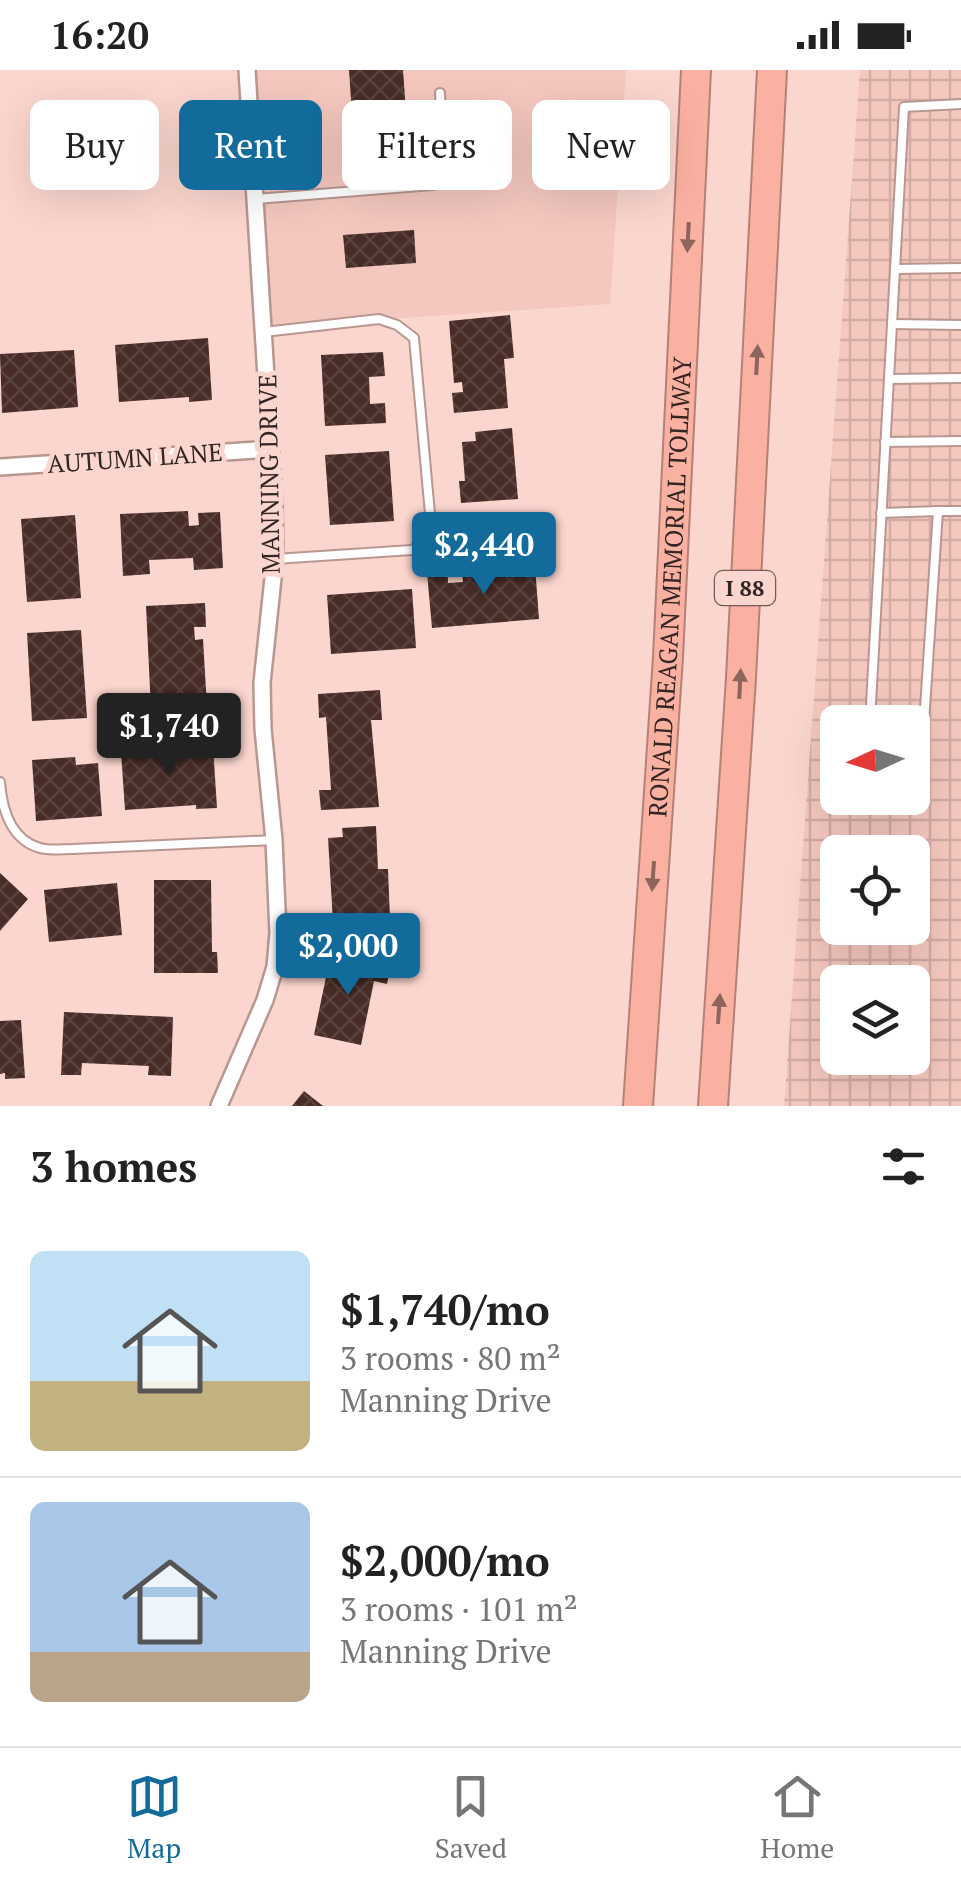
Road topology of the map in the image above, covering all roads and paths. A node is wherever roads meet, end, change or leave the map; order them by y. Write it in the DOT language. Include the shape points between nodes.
graph roads {
  1 [pos="247,70"];
  2 [pos="696,70"];
  3 [pos="772,70"];
  4 [pos="440,93"];
  5 [pos="961,104"];
  6 [pos="256,199"];
  7 [pos="961,268"];
  8 [pos="895,269"];
  9 [pos="892,324"];
  10 [pos="961,325"];
  11 [pos="264,332"];
  12 [pos="961,378"];
  13 [pos="889,379"];
  14 [pos="961,441"];
  15 [pos="885,442"];
  16 [pos="270,449"];
  17 [pos="0,466"];
  18 [pos="961,510"];
  19 [pos="938,511"];
  20 [pos="881,514"];
  21 [pos="275,559"];
  22 [pos="871,705"];
  23 [pos="926,705"];
  24 [pos="0,782"];
  25 [pos="274,840"];
  26 [pos="220,1106"];
  27 [pos="638,1106"];
  28 [pos="712,1106"];
  1 -- 6 [label="street, MANNING DRIVE"];
  2 -- 27 [label="highway, RONALD REAGAN MEMORIAL TOLLWAY, one-way"];
  28 -- 3 [label="highway, I 88, one-way"];
  4 -- 6 [label="lane" via="444,169 433,184"];
  5 -- 8 [label="lane" via="904,107"];
  6 -- 11 [label="street, MANNING DRIVE"];
  7 -- 8 [label="lane"];
  8 -- 9 [label="lane"];
  9 -- 10 [label="lane"];
  9 -- 13 [label="lane"];
  11 -- 16 [label="street, MANNING DRIVE"];
  11 -- 21 [label="lane" via="379,320 414,338 431,525 427,541 412,550"];
  12 -- 13 [label="lane"];
  13 -- 15 [label="lane"];
  14 -- 15 [label="lane"];
  15 -- 20 [label="lane"];
  16 -- 17 [label="street, AUTUMN LANE"];
  16 -- 21 [label="street, MANNING DRIVE"];
  18 -- 19 [label="lane"];
  19 -- 20 [label="lane"];
  19 -- 23 [label="lane"];
  20 -- 22 [label="lane"];
  21 -- 25 [label="street, MANNING DRIVE" via="262,683"];
  24 -- 25 [label="lane" via="6,815 20,838 41,848"];
  25 -- 26 [label="street, MANNING DRIVE" via="275,967"];
}
